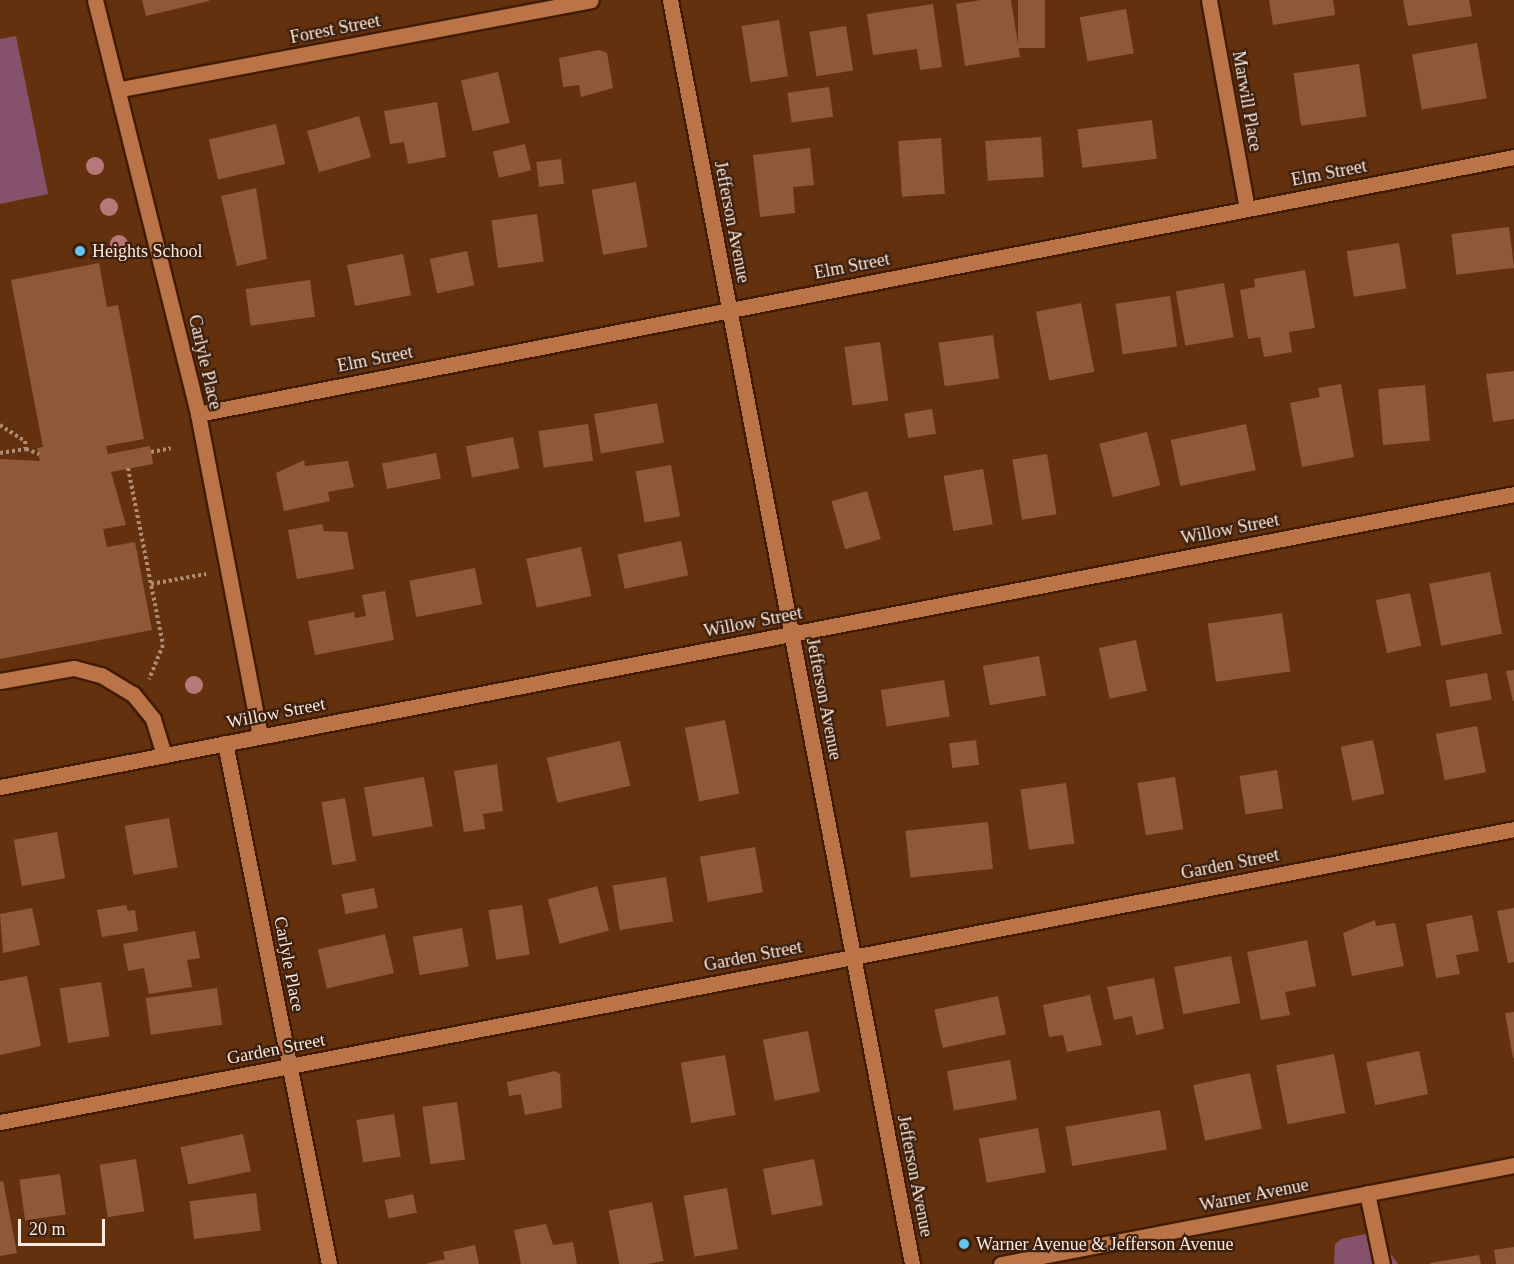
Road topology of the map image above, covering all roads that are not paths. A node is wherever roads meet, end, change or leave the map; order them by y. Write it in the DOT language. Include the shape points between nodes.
graph roads {
  1 [pos="95,0"];
  2 [pos="591,0"];
  3 [pos="670,0"];
  4 [pos="1209,0"];
  5 [pos="121,89"];
  6 [pos="1514,157"];
  7 [pos="1246,209"];
  8 [pos="729,309"];
  9 [pos="198,414"];
  10 [pos="1514,494"];
  11 [pos="792,634"];
  12 [pos="0,681"];
  13 [pos="260,736"];
  14 [pos="225,743"];
  15 [pos="164,755"];
  16 [pos="0,787"];
  17 [pos="1514,829"];
  18 [pos="853,957"];
  19 [pos="289,1066"];
  20 [pos="0,1122"];
  21 [pos="1514,1165"];
  22 [pos="1367,1194"];
  23 [pos="329,1264"];
  24 [pos="912,1264"];
  25 [pos="1001,1264"];
  26 [pos="1382,1264"];
  1 -- 5 [label="street, Carlyle Place"];
  2 -- 5 [label="street, Forest Street"];
  3 -- 8 [label="street, Jefferson Avenue"];
  4 -- 7 [label="street, Marwill Place"];
  5 -- 9 [label="street, Carlyle Place"];
  6 -- 7 [label="street, Elm Street"];
  7 -- 8 [label="street, Elm Street"];
  8 -- 9 [label="street, Elm Street"];
  8 -- 11 [label="street, Jefferson Avenue"];
  9 -- 13 [label="street, Carlyle Place"];
  10 -- 11 [label="street, Willow Street"];
  11 -- 13 [label="street, Willow Street"];
  11 -- 18 [label="street, Jefferson Avenue"];
  12 -- 15 [label="street" via="74,668 101,675 133,694 153,719"];
  13 -- 14 [label="street, Willow Street"];
  14 -- 15 [label="street, Willow Street"];
  14 -- 19 [label="street, Carlyle Place"];
  15 -- 16 [label="street, Willow Street"];
  17 -- 18 [label="street, Garden Street"];
  18 -- 19 [label="street, Garden Street"];
  18 -- 24 [label="street, Jefferson Avenue"];
  19 -- 20 [label="street, Garden Street"];
  19 -- 23 [label="street, Carlyle Place"];
  21 -- 22 [label="street, Warner Avenue"];
  22 -- 25 [label="street, Warner Avenue"];
  22 -- 26 [label="street"];
}
